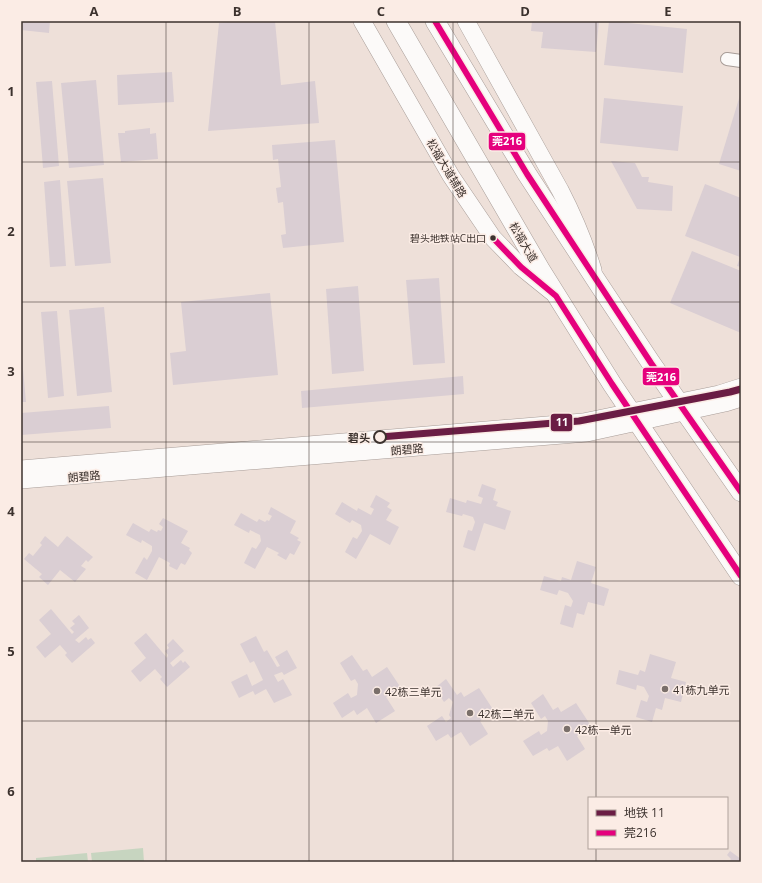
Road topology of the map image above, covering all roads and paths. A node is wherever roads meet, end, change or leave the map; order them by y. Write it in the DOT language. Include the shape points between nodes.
graph roads {
  1 [pos="362,21"];
  2 [pos="396,21"];
  3 [pos="435,21"];
  4 [pos="466,21"];
  5 [pos="726,59"];
  6 [pos="741,61"];
  7 [pos="598,283"];
  8 [pos="556,296"];
  9 [pos="741,386"];
  10 [pos="741,399"];
  11 [pos="682,407"];
  12 [pos="634,417"];
  13 [pos="21,468"];
  14 [pos="21,481"];
  15 [pos="741,492"];
  16 [pos="741,576"];
  1 -- 8 [label="main road, 松福大道辅路" via="451,176 493,238 521,267"];
  2 -- 8 [label="main road, 松福大道"];
  3 -- 7 [label="main road" via="527,174"];
  4 -- 7 [label="main road" via="571,210"];
  5 -- 6 [label="street"];
  7 -- 11 [label="main road"];
  8 -- 12 [label="main road, 松福大道"];
  9 -- 11 [label="street, 朗碧路"];
  10 -- 11 [label="street, 朗碧路" via="725,404"];
  11 -- 12 [label="street, 朗碧路"];
  11 -- 15 [label="main road"];
  12 -- 13 [label="street, 朗碧路"];
  12 -- 14 [label="street, 朗碧路" via="587,434"];
  12 -- 16 [label="main road, 松福大道"];
}
